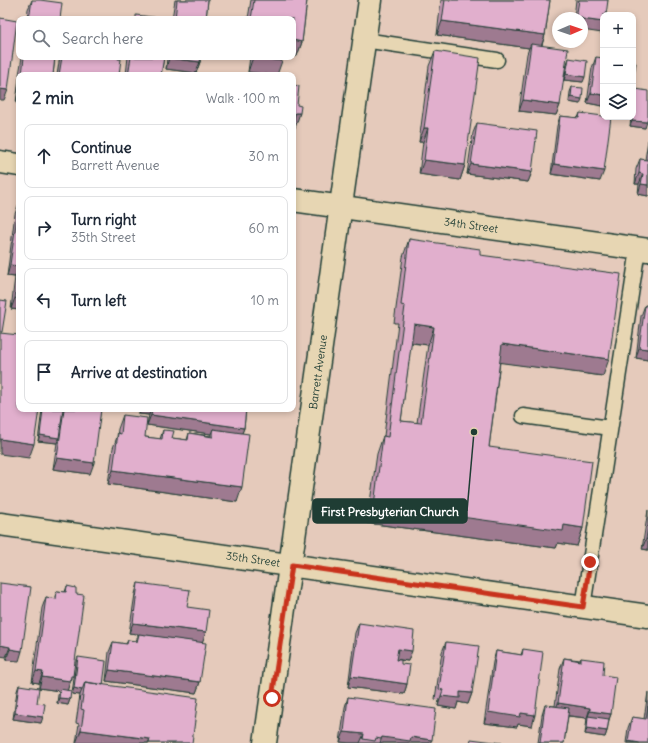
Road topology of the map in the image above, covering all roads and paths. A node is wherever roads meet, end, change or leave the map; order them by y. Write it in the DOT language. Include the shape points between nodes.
graph roads {
  1 [pos="370,0"];
  2 [pos="364,40"];
  3 [pos="497,60"];
  4 [pos="0,162"];
  5 [pos="16,165"];
  6 [pos="296,200"];
  7 [pos="340,206"];
  8 [pos="643,249"];
  9 [pos="523,416"];
  10 [pos="610,428"];
  11 [pos="0,524"];
  12 [pos="292,565"];
  13 [pos="583,607"];
  14 [pos="648,616"];
  15 [pos="265,743"];
  1 -- 2 [label="street, Barrett Avenue"];
  2 -- 3 [label="lane"];
  2 -- 7 [label="street, Barrett Avenue"];
  4 -- 5 [label="street"];
  6 -- 7 [label="street, 34th Street"];
  7 -- 8 [label="street, 34th Street"];
  7 -- 12 [label="street, Barrett Avenue"];
  8 -- 10 [label="lane"];
  9 -- 10 [label="lane"];
  10 -- 13 [label="lane"];
  11 -- 12 [label="street, 35th Street"];
  12 -- 13 [label="street, 35th Street"];
  12 -- 15 [label="street, Barrett Avenue"];
  13 -- 14 [label="street, 35th Street"];
}
